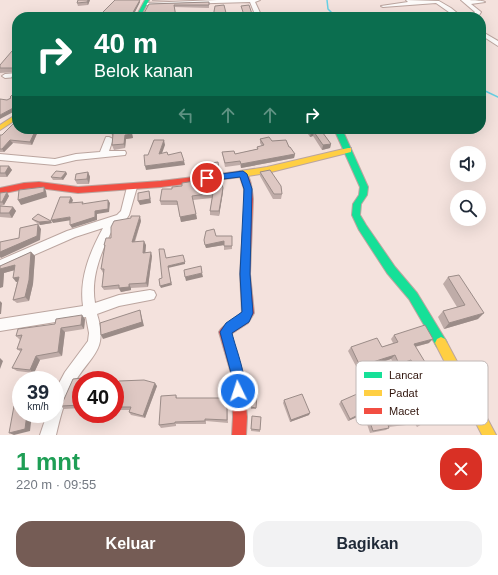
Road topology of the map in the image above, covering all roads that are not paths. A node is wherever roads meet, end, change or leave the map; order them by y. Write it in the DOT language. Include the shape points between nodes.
graph roads {
  1 [pos="250,0"];
  2 [pos="258,0"];
  3 [pos="144,1"];
  4 [pos="221,1"];
  5 [pos="411,1"];
  6 [pos="465,2"];
  7 [pos="483,2"];
  8 [pos="384,3"];
  9 [pos="140,12"];
  10 [pos="256,12"];
  11 [pos="452,12"];
  12 [pos="478,12"];
  13 [pos="486,36"];
  14 [pos="498,44"];
  15 [pos="12,75"];
  16 [pos="5,76"];
  17 [pos="12,119"];
  18 [pos="2,125"];
  19 [pos="340,134"];
  20 [pos="109,139"];
  21 [pos="348,150"];
  22 [pos="104,153"];
  23 [pos="122,153"];
  24 [pos="0,157"];
  25 [pos="243,174"];
  26 [pos="132,187"];
  27 [pos="0,191"];
  28 [pos="111,222"];
  29 [pos="0,265"];
  30 [pos="150,295"];
  31 [pos="90,311"];
  32 [pos="0,325"];
  33 [pos="450,361"];
  34 [pos="64,389"];
  35 [pos="52,423"];
  36 [pos="484,425"];
  37 [pos="48,435"];
  38 [pos="239,435"];
  39 [pos="489,435"];
  1 -- 2 [label="street"];
  1 -- 4 [label="street"];
  1 -- 10 [label="street"];
  3 -- 4 [label="street"];
  3 -- 9 [label="street"];
  5 -- 8 [label="street" via="391,5"];
  5 -- 11 [label="street" via="437,2"];
  6 -- 7 [label="street"];
  6 -- 12 [label="street"];
  13 -- 14 [label="street"];
  15 -- 16 [label="street"];
  17 -- 18 [label="street"];
  19 -- 21 [label="street"];
  20 -- 22 [label="street"];
  21 -- 25 [label="street"];
  21 -- 33 [label="street" via="364,187 363,195 357,204 356,215 391,270 413,296"];
  22 -- 23 [label="street"];
  22 -- 24 [label="street" via="54,162"];
  25 -- 26 [label="street"];
  25 -- 38 [label="street" via="248,189 245,274 248,313 225,332 237,373"];
  26 -- 27 [label="street" via="78,190 39,185"];
  26 -- 28 [label="street" via="126,212 121,218"];
  28 -- 29 [label="street" via="71,234"];
  28 -- 31 [label="street" via="90,269 87,299"];
  30 -- 31 [label="street" via="128,298"];
  31 -- 32 [label="street"];
  31 -- 34 [label="street" via="95,326 94,347 68,379"];
  35 -- 37 [label="street"];
  36 -- 39 [label="street"];
}
